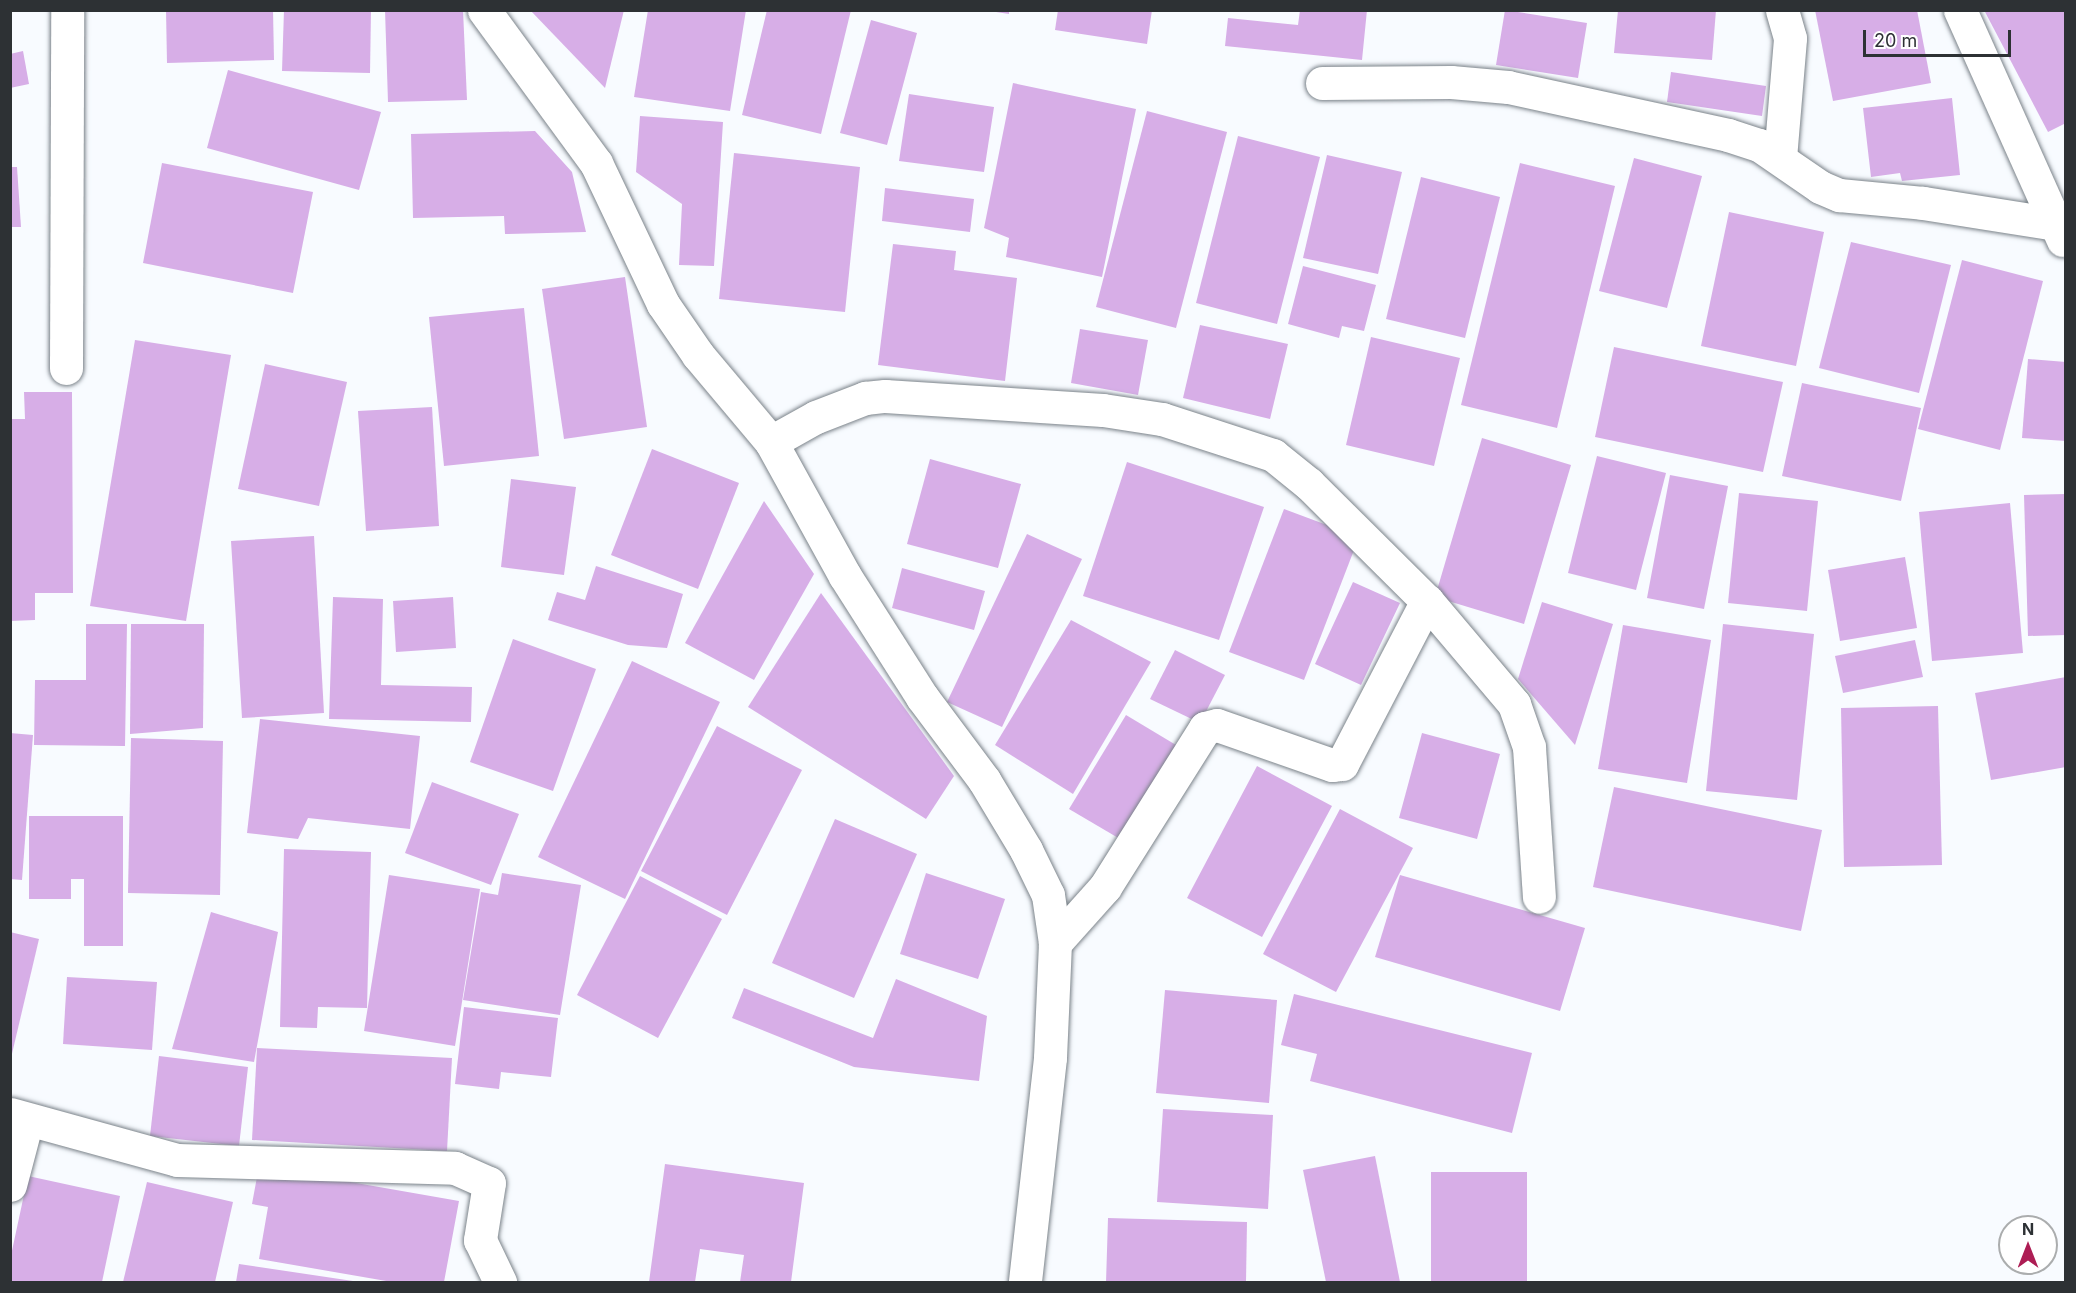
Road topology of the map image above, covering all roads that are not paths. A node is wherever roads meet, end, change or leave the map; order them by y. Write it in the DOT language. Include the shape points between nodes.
graph roads {
  1 [pos="68,10"];
  2 [pos="484,10"];
  3 [pos="1782,10"];
  4 [pos="1960,10"];
  5 [pos="1322,83"];
  6 [pos="1780,158"];
  7 [pos="2060,234"];
  8 [pos="66,368"];
  9 [pos="771,442"];
  10 [pos="1427,601"];
  11 [pos="1539,897"];
  12 [pos="1055,943"];
  13 [pos="19,1117"];
  14 [pos="10,1185"];
  15 [pos="1025,1278"];
  16 [pos="500,1282"];
  1 -- 8 [label="street"];
  2 -- 9 [label="street" via="596,163 663,304 698,355"];
  3 -- 6 [label="street" via="1790,38"];
  4 -- 7 [label="street"];
  5 -- 6 [label="street" via="1451,82 1508,87 1728,135 1759,145"];
  6 -- 7 [label="street" via="1820,187 1839,195 1923,203"];
  9 -- 10 [label="street" via="816,417 865,398 885,396 1103,410 1162,419 1273,455 1309,484"];
  9 -- 12 [label="street" via="844,576 922,697 984,780 1026,850 1048,895"];
  10 -- 11 [label="street" via="1514,704 1523,727 1529,747"];
  10 -- 12 [label="street" via="1342,764 1332,765 1217,725 1205,728 1105,887"];
  12 -- 15 [label="street" via="1050,1058"];
  13 -- 14 [label="street"];
  13 -- 16 [label="street" via="177,1160 455,1168 489,1183 480,1240"];
}
